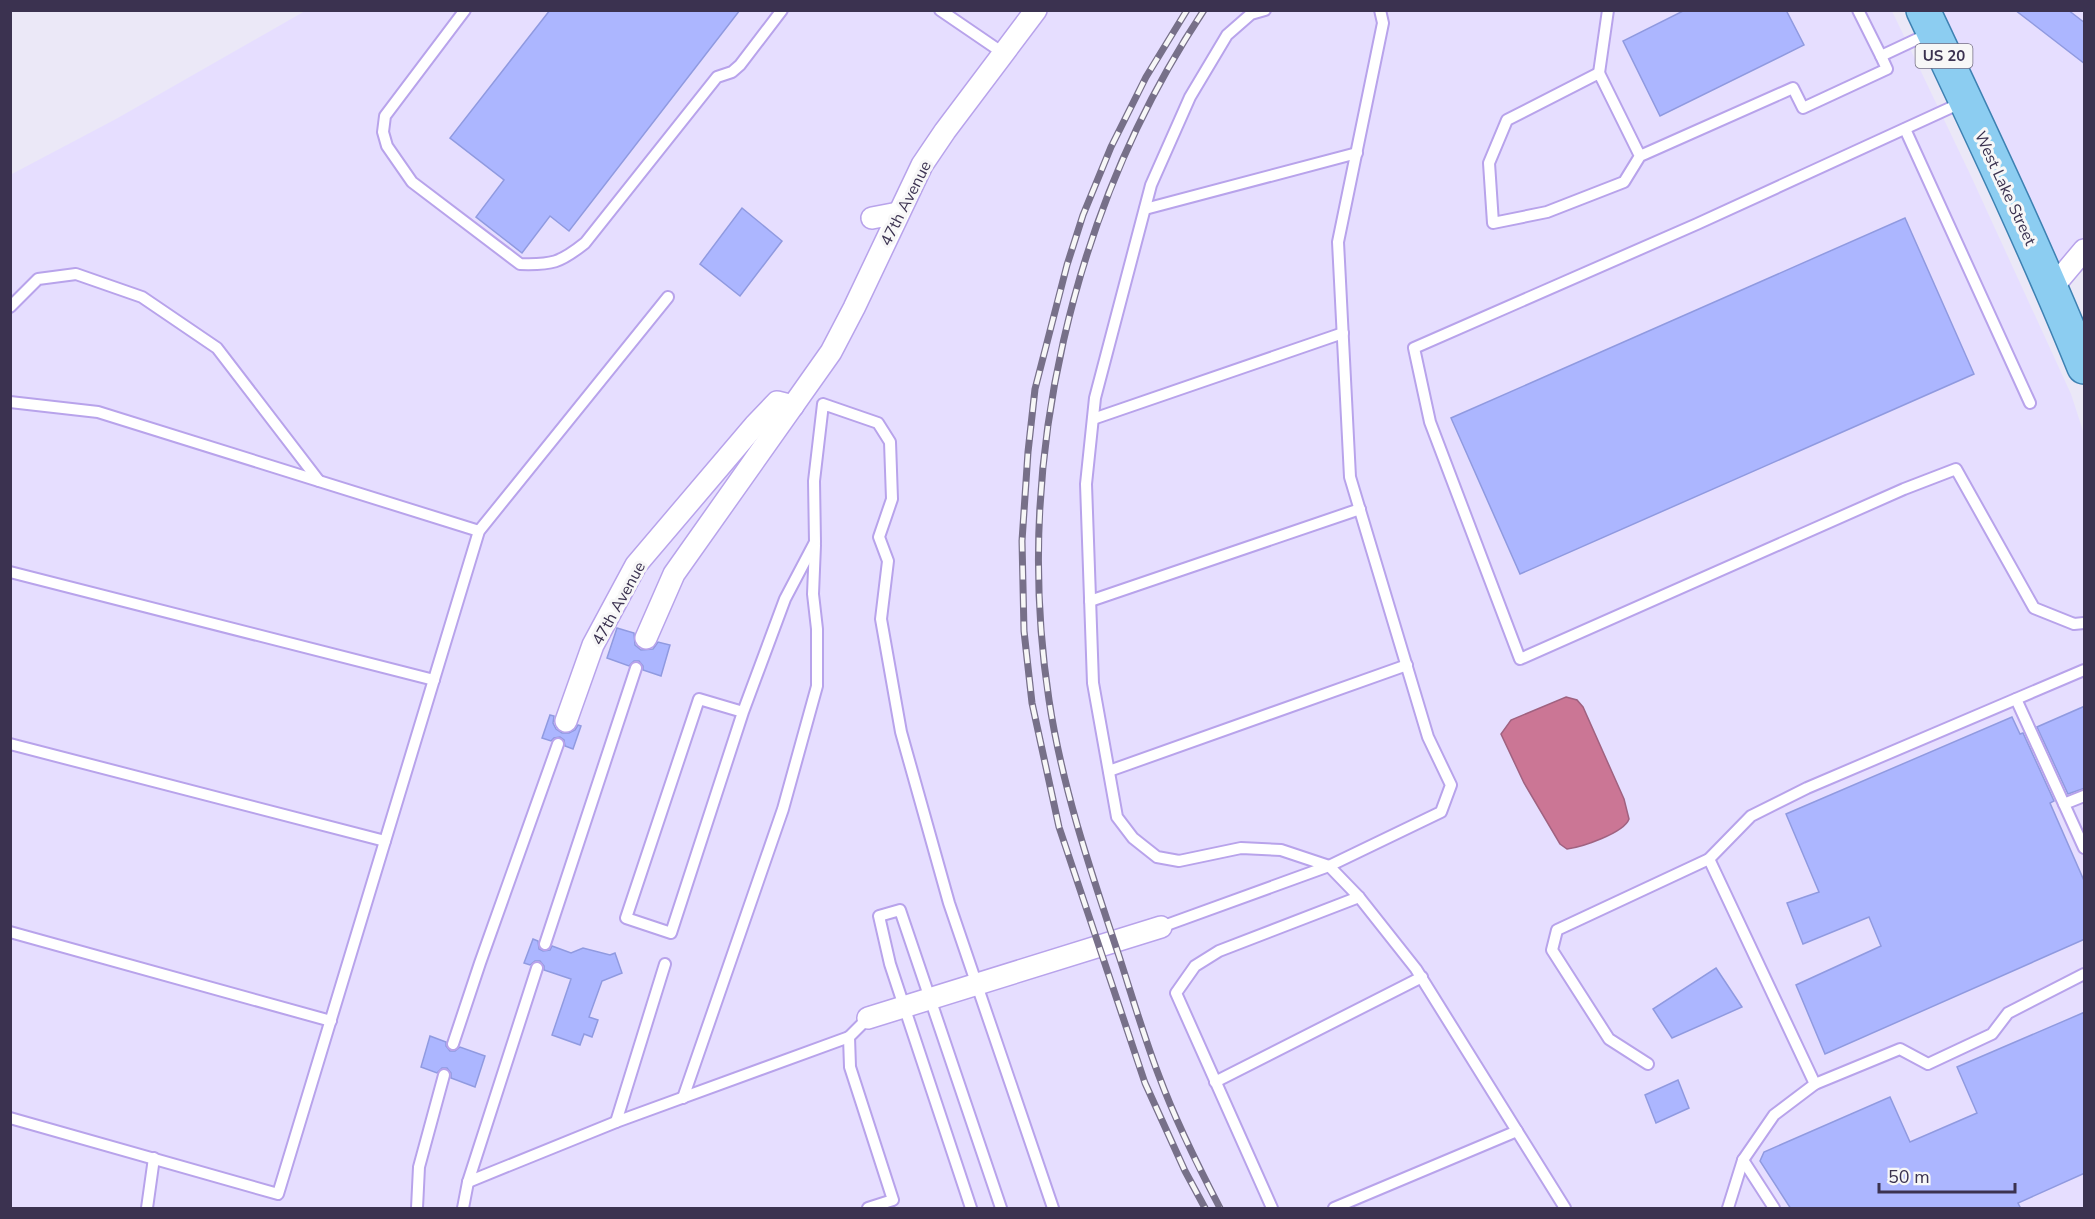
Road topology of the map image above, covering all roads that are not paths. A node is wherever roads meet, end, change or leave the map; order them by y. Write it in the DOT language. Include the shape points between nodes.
graph roads {
  1 [pos="465,10"];
  2 [pos="782,10"];
  3 [pos="940,10"];
  4 [pos="1036,10"];
  5 [pos="1265,10"];
  6 [pos="1380,10"];
  7 [pos="1608,10"];
  8 [pos="1858,10"];
  9 [pos="1928,21"];
  10 [pos="1004,53"];
  11 [pos="1881,56"];
  12 [pos="1599,73"];
  13 [pos="1966,101"];
  14 [pos="1905,129"];
  15 [pos="1357,153"];
  16 [pos="1640,156"];
  17 [pos="1145,209"];
  18 [pos="898,213"];
  19 [pos="872,218"];
  20 [pos="2085,250"];
  21 [pos="2052,288"];
  22 [pos="668,297"];
  23 [pos="10,307"];
  24 [pos="1343,333"];
  25 [pos="2085,367"];
  26 [pos="799,399"];
  27 [pos="10,402"];
  28 [pos="2030,403"];
  29 [pos="823,404"];
  30 [pos="1093,419"];
  31 [pos="319,481"];
  32 [pos="1360,509"];
  33 [pos="479,531"];
  34 [pos="815,542"];
  35 [pos="10,572"];
  36 [pos="1090,601"];
  37 [pos="2085,623"];
  38 [pos="646,638"];
  39 [pos="1407,666"];
  40 [pos="636,668"];
  41 [pos="2085,670"];
  42 [pos="434,680"];
  43 [pos="2016,699"];
  44 [pos="743,712"];
  45 [pos="566,721"];
  46 [pos="10,744"];
  47 [pos="558,744"];
  48 [pos="1109,771"];
  49 [pos="2085,796"];
  50 [pos="2064,804"];
  51 [pos="385,841"];
  52 [pos="2085,849"];
  53 [pos="1709,859"];
  54 [pos="1329,866"];
  55 [pos="1359,897"];
  56 [pos="1161,927"];
  57 [pos="10,932"];
  58 [pos="545,944"];
  59 [pos="665,964"];
  60 [pos="537,968"];
  61 [pos="2085,974"];
  62 [pos="1422,977"];
  63 [pos="977,984"];
  64 [pos="930,998"];
  65 [pos="904,1006"];
  66 [pos="868,1018"];
  67 [pos="331,1021"];
  68 [pos="849,1037"];
  69 [pos="453,1044"];
  70 [pos="1648,1064"];
  71 [pos="444,1075"];
  72 [pos="1215,1082"];
  73 [pos="1815,1084"];
  74 [pos="683,1098"];
  75 [pos="10,1118"];
  76 [pos="616,1122"];
  77 [pos="1517,1131"];
  78 [pos="154,1158"];
  79 [pos="1743,1160"];
  80 [pos="468,1182"];
  81 [pos="894,1204"];
  82 [pos="147,1209"];
  83 [pos="417,1209"];
  84 [pos="463,1209"];
  85 [pos="868,1209"];
  86 [pos="971,1209"];
  87 [pos="1001,1209"];
  88 [pos="1053,1209"];
  89 [pos="1272,1209"];
  90 [pos="1334,1209"];
  91 [pos="1565,1209"];
  92 [pos="1728,1209"];
  93 [pos="1774,1209"];
  1 -- 2 [label="lane" via="385,116 382,132 412,182 520,264 553,264 585,243 717,77 740,65"];
  3 -- 10 [label="lane"];
  4 -- 10 [label="street, 47th Avenue"];
  5 -- 17 [label="lane" via="1251,14 1227,35 1190,97 1151,185"];
  6 -- 15 [label="lane" via="1383,23"];
  7 -- 12 [label="lane"];
  8 -- 11 [label="lane"];
  9 -- 11 [label="lane"];
  9 -- 13 [label="main road, West Lake Street / US 20"];
  10 -- 18 [label="street, 47th Avenue" via="922,165"];
  11 -- 16 [label="lane" via="1887,69 1803,108 1793,88"];
  12 -- 16 [label="lane"];
  12 -- 16 [label="lane" via="1507,120 1489,162 1493,223 1547,212 1624,182"];
  13 -- 14 [label="lane"];
  13 -- 21 [label="main road, West Lake Street / US 20"];
  14 -- 28 [label="lane"];
  14 -- 37 [label="lane" via="1414,348 1430,422 1520,659 1904,489 1956,470 2034,608 2074,624"];
  15 -- 17 [label="lane"];
  15 -- 24 [label="lane" via="1338,242"];
  17 -- 30 [label="lane" via="1095,398"];
  18 -- 19 [label="street"];
  18 -- 26 [label="street, 47th Avenue" via="850,317"];
  20 -- 21 [label="street"];
  21 -- 25 [label="main road, West Lake Street / US 20"];
  22 -- 33 [label="lane"];
  23 -- 31 [label="lane" via="38,279 76,274 142,297 217,348"];
  24 -- 30 [label="lane"];
  24 -- 32 [label="lane" via="1350,477"];
  26 -- 29 [label="lane"];
  26 -- 38 [label="street, 47th Avenue" via="674,574"];
  26 -- 45 [label="street, 47th Avenue" via="777,402 636,565 593,645"];
  27 -- 31 [label="lane" via="98,412"];
  29 -- 34 [label="lane" via="814,481"];
  29 -- 63 [label="lane" via="878,423 890,442 892,499 879,537 888,561 881,619 901,732 949,903"];
  30 -- 36 [label="lane" via="1086,484"];
  31 -- 33 [label="lane"];
  32 -- 36 [label="lane"];
  32 -- 39 [label="lane"];
  33 -- 42 [label="lane"];
  34 -- 44 [label="lane" via="785,599"];
  34 -- 74 [label="lane" via="817,686 783,809"];
  35 -- 42 [label="lane"];
  36 -- 48 [label="lane" via="1093,683"];
  39 -- 48 [label="lane"];
  39 -- 54 [label="lane" via="1428,737 1451,785 1441,812"];
  40 -- 58 [label="lane"];
  41 -- 43 [label="lane"];
  42 -- 51 [label="lane"];
  43 -- 50 [label="lane"];
  43 -- 53 [label="lane" via="1751,816"];
  44 -- 44 [label="lane" via="699,699 626,918 671,933"];
  46 -- 51 [label="lane"];
  47 -- 69 [label="lane"];
  48 -- 54 [label="lane" via="1118,817 1134,838 1157,857 1179,861 1241,848 1281,850"];
  49 -- 50 [label="lane"];
  50 -- 52 [label="lane"];
  51 -- 67 [label="lane"];
  53 -- 70 [label="lane" via="1557,930 1552,950 1610,1039"];
  53 -- 73 [label="lane"];
  54 -- 55 [label="lane"];
  54 -- 56 [label="lane"];
  55 -- 62 [label="lane"];
  55 -- 72 [label="lane" via="1219,951 1195,966 1183,981 1176,993"];
  56 -- 63 [label="street"];
  57 -- 67 [label="lane"];
  59 -- 76 [label="lane"];
  60 -- 80 [label="lane"];
  61 -- 73 [label="lane" via="2008,1013 1992,1034 1928,1064 1900,1049"];
  62 -- 72 [label="lane"];
  62 -- 77 [label="lane"];
  63 -- 64 [label="street"];
  63 -- 88 [label="lane"];
  64 -- 65 [label="street"];
  64 -- 65 [label="lane" via="900,910 879,916"];
  64 -- 87 [label="lane"];
  65 -- 66 [label="street"];
  65 -- 86 [label="lane"];
  66 -- 68 [label="lane"];
  67 -- 78 [label="lane" via="278,1194"];
  68 -- 74 [label="lane"];
  68 -- 81 [label="lane" via="850,1067"];
  71 -- 83 [label="lane" via="419,1167"];
  72 -- 89 [label="lane"];
  73 -- 79 [label="lane" via="1774,1115"];
  74 -- 76 [label="lane"];
  75 -- 78 [label="lane"];
  76 -- 80 [label="lane"];
  77 -- 90 [label="lane"];
  77 -- 91 [label="lane"];
  78 -- 82 [label="lane"];
  79 -- 92 [label="lane"];
  79 -- 93 [label="lane"];
  80 -- 84 [label="lane"];
  81 -- 85 [label="lane"];
}
